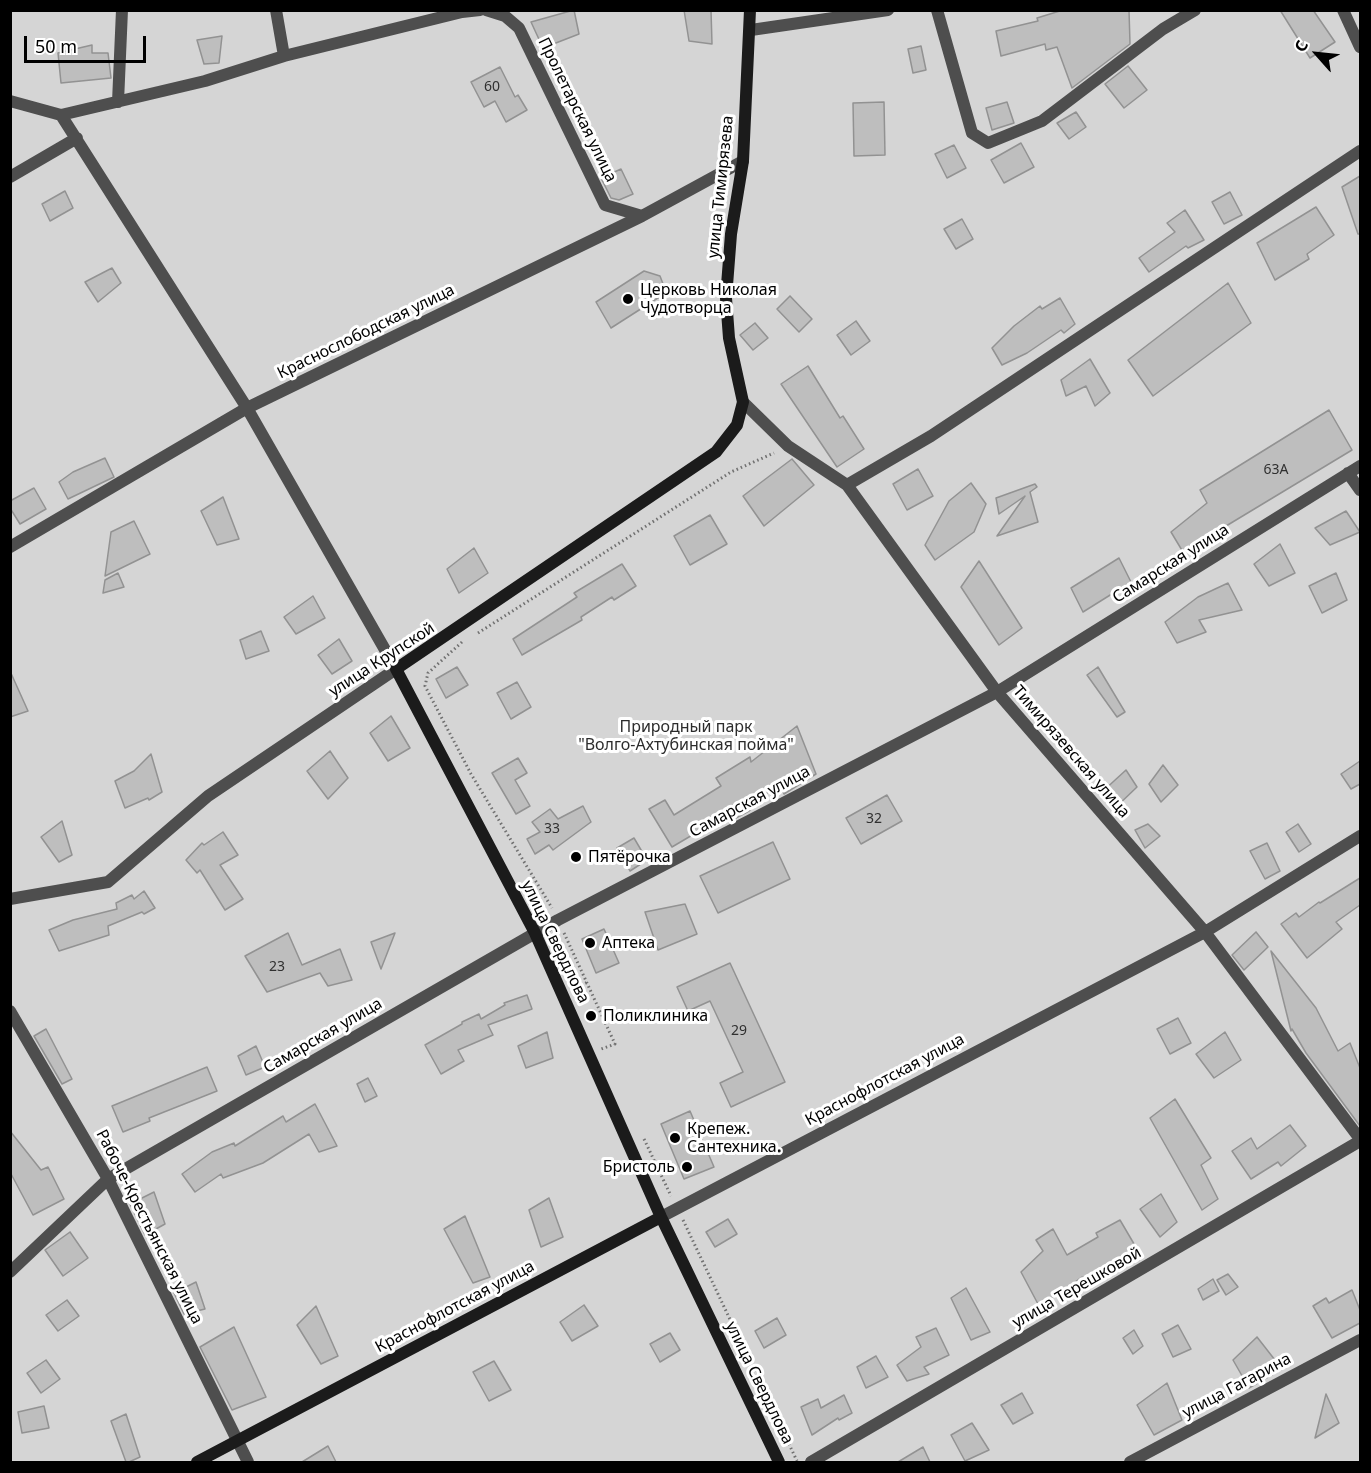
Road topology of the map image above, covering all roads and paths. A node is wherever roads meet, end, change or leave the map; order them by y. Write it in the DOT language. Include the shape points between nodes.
graph roads {
  1 [pos="122,10"];
  2 [pos="276,10"];
  3 [pos="480,10"];
  4 [pos="486,10"];
  5 [pos="750,10"];
  6 [pos="888,10"];
  7 [pos="937,10"];
  8 [pos="1195,10"];
  9 [pos="1342,10"];
  10 [pos="507,13"];
  11 [pos="751,30"];
  12 [pos="1360,47"];
  13 [pos="284,56"];
  14 [pos="10,101"];
  15 [pos="118,102"];
  16 [pos="61,115"];
  17 [pos="77,138"];
  18 [pos="1360,151"];
  19 [pos="743,161"];
  20 [pos="10,177"];
  21 [pos="642,216"];
  22 [pos="743,402"];
  23 [pos="247,408"];
  24 [pos="788,446"];
  25 [pos="1360,466"];
  26 [pos="1348,473"];
  27 [pos="847,485"];
  28 [pos="1360,489"];
  29 [pos="10,547"];
  30 [pos="396,669"];
  31 [pos="997,692"];
  32 [pos="1360,836"];
  33 [pos="10,899"];
  34 [pos="558,920"];
  35 [pos="1204,932"];
  36 [pos="535,933"];
  37 [pos="10,1011"];
  38 [pos="600,1050"];
  39 [pos="1360,1140"];
  40 [pos="108,1179"];
  41 [pos="661,1217"];
  42 [pos="10,1272"];
  43 [pos="1360,1340"];
  44 [pos="239,1440"];
  45 [pos="197,1462"];
  46 [pos="248,1462"];
  47 [pos="779,1462"];
  48 [pos="811,1462"];
  49 [pos="1130,1462"];
  1 -- 15 [label="street"];
  2 -- 13 [label="street"];
  3 -- 13 [label="street"];
  4 -- 10 [label="street, Пролетарская улица"];
  5 -- 11 [label="street, улица Тимирязева"];
  6 -- 11 [label="street"];
  7 -- 8 [label="street" via="972,133 988,142 1042,121 1163,29"];
  9 -- 12 [label="street"];
  10 -- 21 [label="street, Пролетарская улица" via="519,28 605,205"];
  11 -- 19 [label="street, улица Тимирязева"];
  13 -- 15 [label="street"];
  14 -- 16 [label="street"];
  15 -- 16 [label="street"];
  16 -- 17 [label="street"];
  17 -- 20 [label="street"];
  17 -- 23 [label="street"];
  18 -- 27 [label="street" via="931,436"];
  19 -- 21 [label="street, Краснослободская улица"];
  19 -- 22 [label="street, улица Тимирязева" via="726,298 729,338"];
  21 -- 23 [label="street, Краснослободская улица"];
  22 -- 24 [label="street, Тимирязевская улица"];
  22 -- 30 [label="street, улица Крупской" via="737,425 716,452"];
  23 -- 29 [label="street, Краснослободская улица"];
  23 -- 30 [label="street"];
  24 -- 27 [label="street, Тимирязевская улица"];
  24 -- 34 [label="path" via="731,472 462,642 428,673 425,686 471,774"];
  25 -- 26 [label="street, Самарская улица"];
  26 -- 28 [label="street"];
  26 -- 31 [label="street, Самарская улица"];
  27 -- 31 [label="street, Тимирязевская улица"];
  30 -- 33 [label="street, улица Крупской" via="208,796 108,882"];
  30 -- 36 [label="street, улица Свердлова"];
  31 -- 34 [label="street, Самарская улица"];
  31 -- 35 [label="street, Тимирязевская улица"];
  32 -- 35 [label="street, Краснофлотская улица"];
  34 -- 36 [label="street, Самарская улица"];
  34 -- 38 [label="path" via="615,1044"];
  35 -- 39 [label="street, Тимирязевская улица"];
  35 -- 41 [label="street, Краснофлотская улица"];
  36 -- 40 [label="street, Самарская улица"];
  36 -- 41 [label="street, улица Свердлова"];
  37 -- 40 [label="street, Рабоче-Крестьянская улица"];
  39 -- 48 [label="street, улица Терешковой"];
  40 -- 42 [label="street, Самарская улица"];
  40 -- 44 [label="street, Рабоче-Крестьянская улица"];
  41 -- 44 [label="street, Краснофлотская улица"];
  41 -- 47 [label="street, улица Свердлова"];
  43 -- 49 [label="street, улица Гагарина"];
  44 -- 45 [label="street, Краснофлотская улица"];
  44 -- 46 [label="street, Рабоче-Крестьянская улица"];
}
